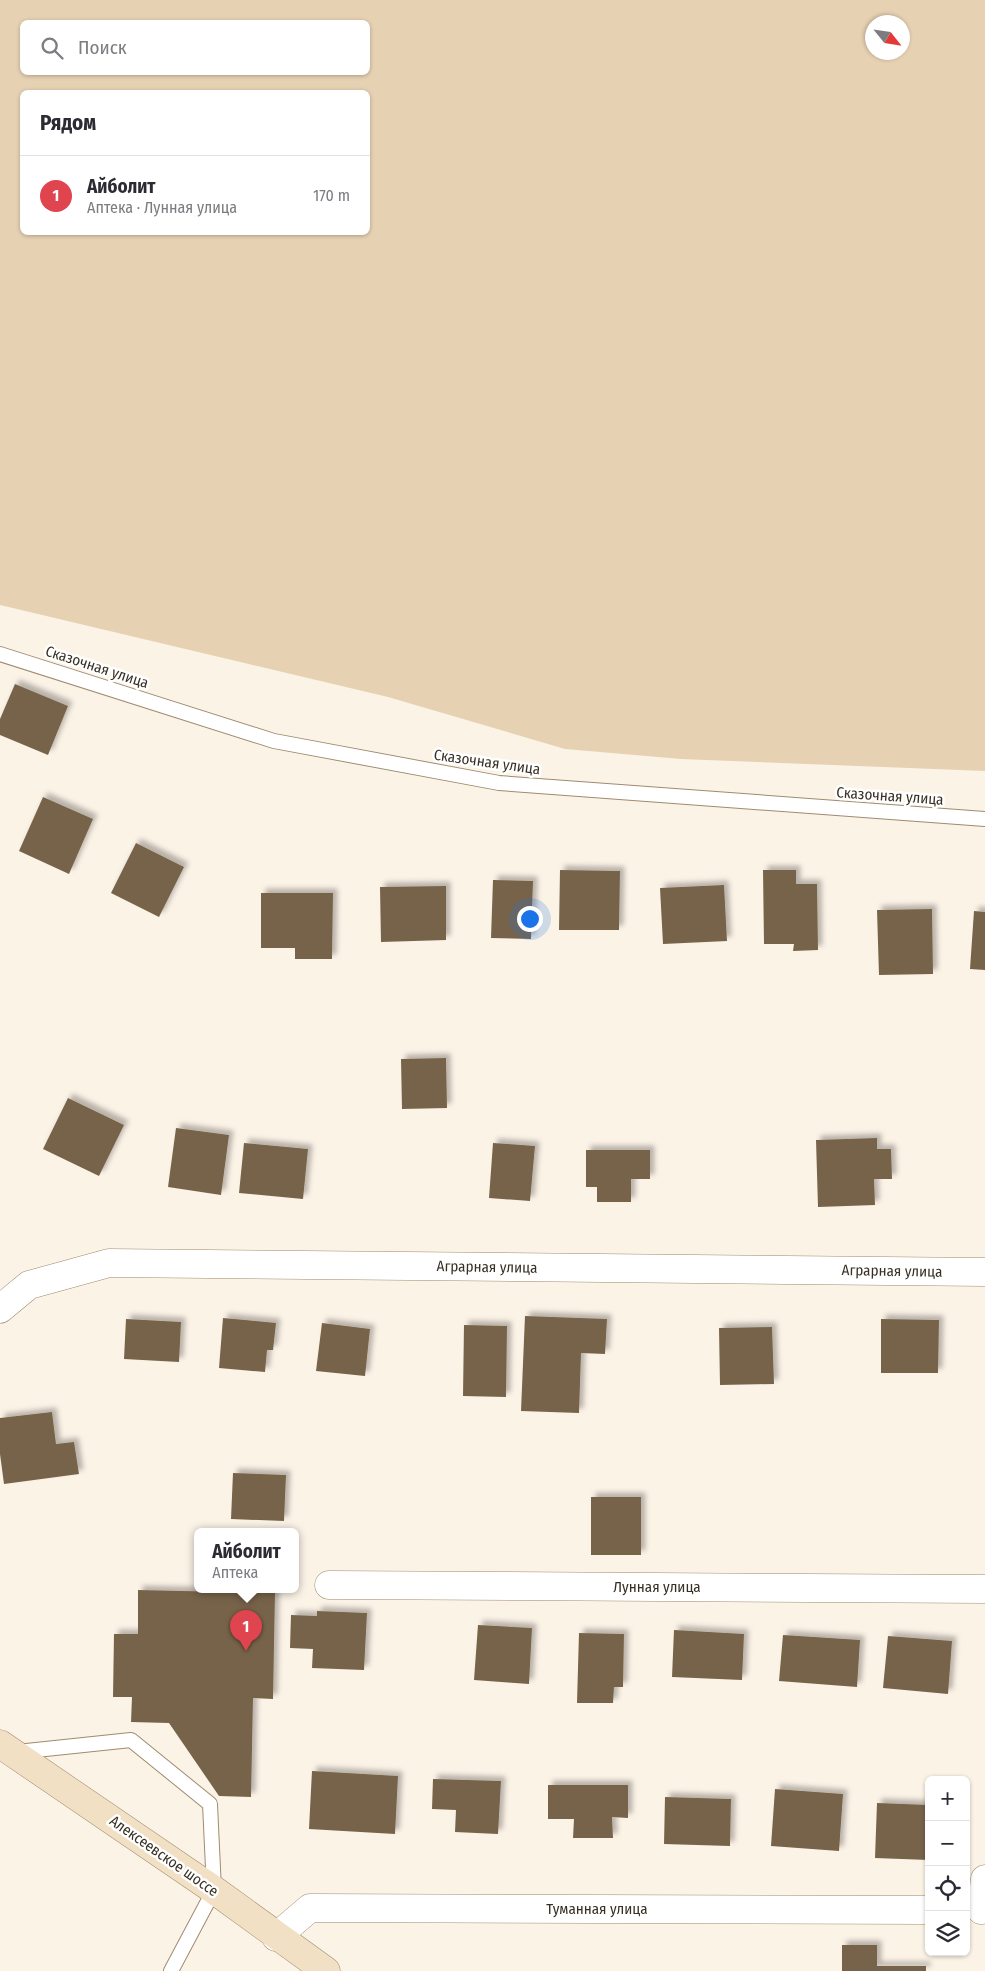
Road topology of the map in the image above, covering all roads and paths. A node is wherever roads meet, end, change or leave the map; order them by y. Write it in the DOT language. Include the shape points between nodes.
graph roads {
  1 [pos="0,654"];
  2 [pos="985,819"];
  3 [pos="985,1272"];
  4 [pos="0,1309"];
  5 [pos="330,1586"];
  6 [pos="985,1590"];
  7 [pos="6,1748"];
  8 [pos="985,1879"];
  9 [pos="214,1890"];
  10 [pos="925,1910"];
  11 [pos="978,1910"];
  12 [pos="276,1937"];
  13 [pos="171,1971"];
  14 [pos="326,1971"];
  1 -- 2 [label="lane, Сказочная улица" via="274,741 499,783"];
  3 -- 4 [label="street, Аграрная улица" via="109,1264 29,1285"];
  5 -- 6 [label="street, Лунная улица"];
  7 -- 9 [label="main road, Алексеевское шоссе"];
  7 -- 9 [label="lane" via="130,1740 210,1804"];
  8 -- 11 [label="street"];
  9 -- 12 [label="main road, Алексеевское шоссе"];
  9 -- 13 [label="lane"];
  10 -- 12 [label="street, Туманная улица" via="310,1908"];
  12 -- 14 [label="main road, Алексеевское шоссе"];
}
